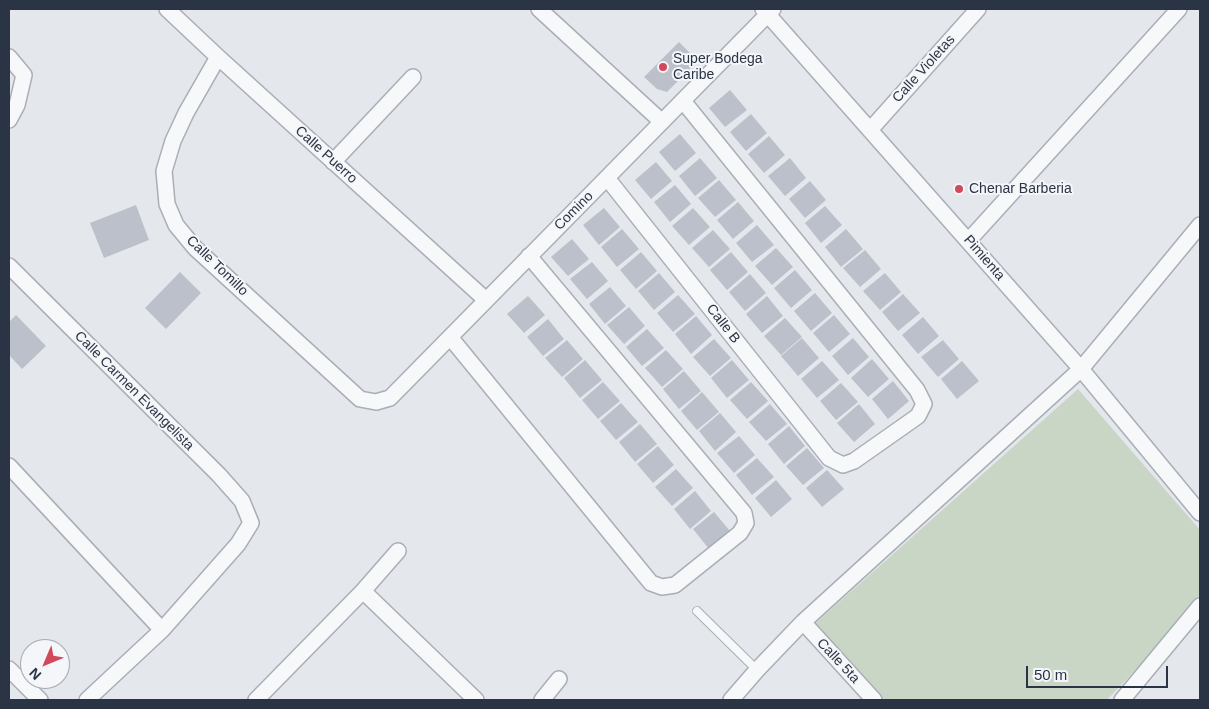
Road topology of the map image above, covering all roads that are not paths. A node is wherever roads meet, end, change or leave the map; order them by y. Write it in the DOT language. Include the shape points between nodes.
graph roads {
  1 [pos="167,9"];
  2 [pos="539,9"];
  3 [pos="978,9"];
  4 [pos="1179,9"];
  5 [pos="768,10"];
  6 [pos="9,57"];
  7 [pos="218,57"];
  8 [pos="413,77"];
  9 [pos="683,101"];
  10 [pos="9,120"];
  11 [pos="662,122"];
  12 [pos="870,130"];
  13 [pos="333,162"];
  14 [pos="607,178"];
  15 [pos="1200,225"];
  16 [pos="968,240"];
  17 [pos="529,256"];
  18 [pos="9,266"];
  19 [pos="486,300"];
  20 [pos="450,336"];
  21 [pos="1081,369"];
  22 [pos="376,402"];
  23 [pos="9,466"];
  24 [pos="1200,513"];
  25 [pos="398,551"];
  26 [pos="363,591"];
  27 [pos="1200,606"];
  28 [pos="697,611"];
  29 [pos="803,622"];
  30 [pos="162,630"];
  31 [pos="9,669"];
  32 [pos="757,670"];
  33 [pos="559,679"];
  34 [pos="40,700"];
  35 [pos="88,700"];
  36 [pos="256,700"];
  37 [pos="476,700"];
  38 [pos="542,700"];
  39 [pos="731,700"];
  40 [pos="874,700"];
  41 [pos="1122,700"];
  1 -- 7 [label="street, Calle Puerro"];
  2 -- 11 [label="street"];
  3 -- 12 [label="street, Calle Violetas"];
  4 -- 16 [label="street"];
  5 -- 9 [label="street, Comino"];
  5 -- 12 [label="street, Pimienta"];
  6 -- 10 [label="street" via="24,76 17,105"];
  7 -- 13 [label="street, Calle Puerro"];
  7 -- 22 [label="street, Calle Tomillo" via="186,113 164,171 167,204 176,225 195,248 360,398"];
  8 -- 13 [label="street"];
  9 -- 11 [label="street, Comino"];
  9 -- 14 [label="street, Calle B" via="917,390 924,404 918,416 854,461 843,465 829,458"];
  11 -- 14 [label="street, Comino"];
  12 -- 16 [label="street, Pimienta"];
  13 -- 19 [label="street, Calle Puerro"];
  14 -- 17 [label="street, Comino"];
  15 -- 21 [label="street"];
  16 -- 21 [label="street, Pimienta"];
  17 -- 19 [label="street, Comino"];
  17 -- 20 [label="street" via="744,513 746,524 740,533 675,586 662,587 651,582"];
  18 -- 30 [label="street, Calle Carmen Evangelista" via="242,501 251,523 238,544"];
  19 -- 20 [label="street, Comino"];
  20 -- 22 [label="street, Comino" via="390,398"];
  21 -- 24 [label="street, Pimienta"];
  21 -- 29 [label="street"];
  23 -- 30 [label="street"];
  25 -- 26 [label="street"];
  26 -- 36 [label="street"];
  26 -- 37 [label="street"];
  27 -- 41 [label="street"];
  28 -- 32 [label="lane"];
  29 -- 32 [label="street"];
  29 -- 40 [label="street, Calle 5ta"];
  30 -- 35 [label="street"];
  31 -- 34 [label="street"];
  32 -- 39 [label="street"];
  33 -- 38 [label="street"];
}
